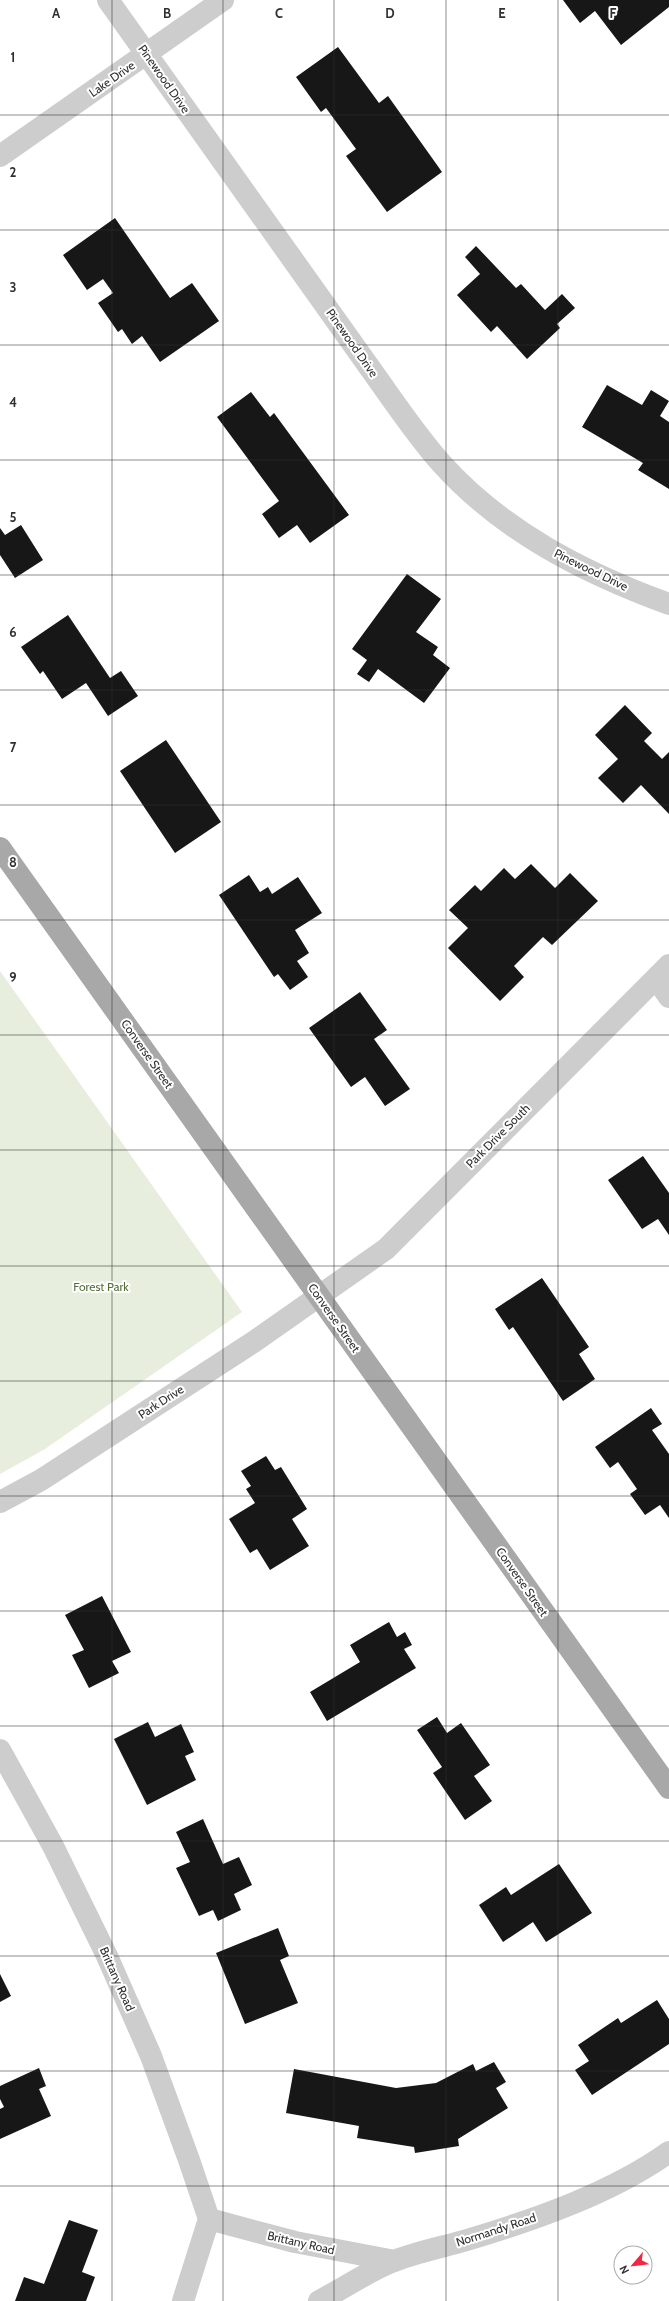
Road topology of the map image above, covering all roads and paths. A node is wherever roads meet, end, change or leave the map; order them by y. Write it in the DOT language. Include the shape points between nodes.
graph roads {
  1 [pos="108,0"];
  2 [pos="222,0"];
  3 [pos="147,55"];
  4 [pos="0,156"];
  5 [pos="669,604"];
  6 [pos="0,848"];
  7 [pos="662,972"];
  8 [pos="669,997"];
  9 [pos="319,1296"];
  10 [pos="0,1502"];
  11 [pos="0,1750"];
  12 [pos="669,1788"];
  13 [pos="669,2152"];
  14 [pos="209,2220"];
  15 [pos="395,2261"];
  16 [pos="183,2301"];
  17 [pos="319,2301"];
  1 -- 3 [label="street, Pinewood Drive"];
  2 -- 3 [label="street, Lake Drive"];
  3 -- 4 [label="street, Lake Drive"];
  3 -- 5 [label="street, Pinewood Drive" via="386,391 442,464 482,502 548,549 592,573"];
  6 -- 9 [label="main road, Converse Street"];
  7 -- 8 [label="street"];
  7 -- 9 [label="street, Park Drive South" via="386,1248"];
  9 -- 10 [label="street, Park Drive" via="255,1341 54,1471"];
  9 -- 12 [label="main road, Converse Street"];
  11 -- 14 [label="street, Brittany Road" via="53,1846 107,1956 151,2056"];
  13 -- 15 [label="street, Normandy Road" via="645,2169 619,2182 533,2218"];
  14 -- 15 [label="street, Brittany Road" via="295,2242"];
  14 -- 16 [label="street"];
  15 -- 17 [label="street, Normandy Road"];
}
